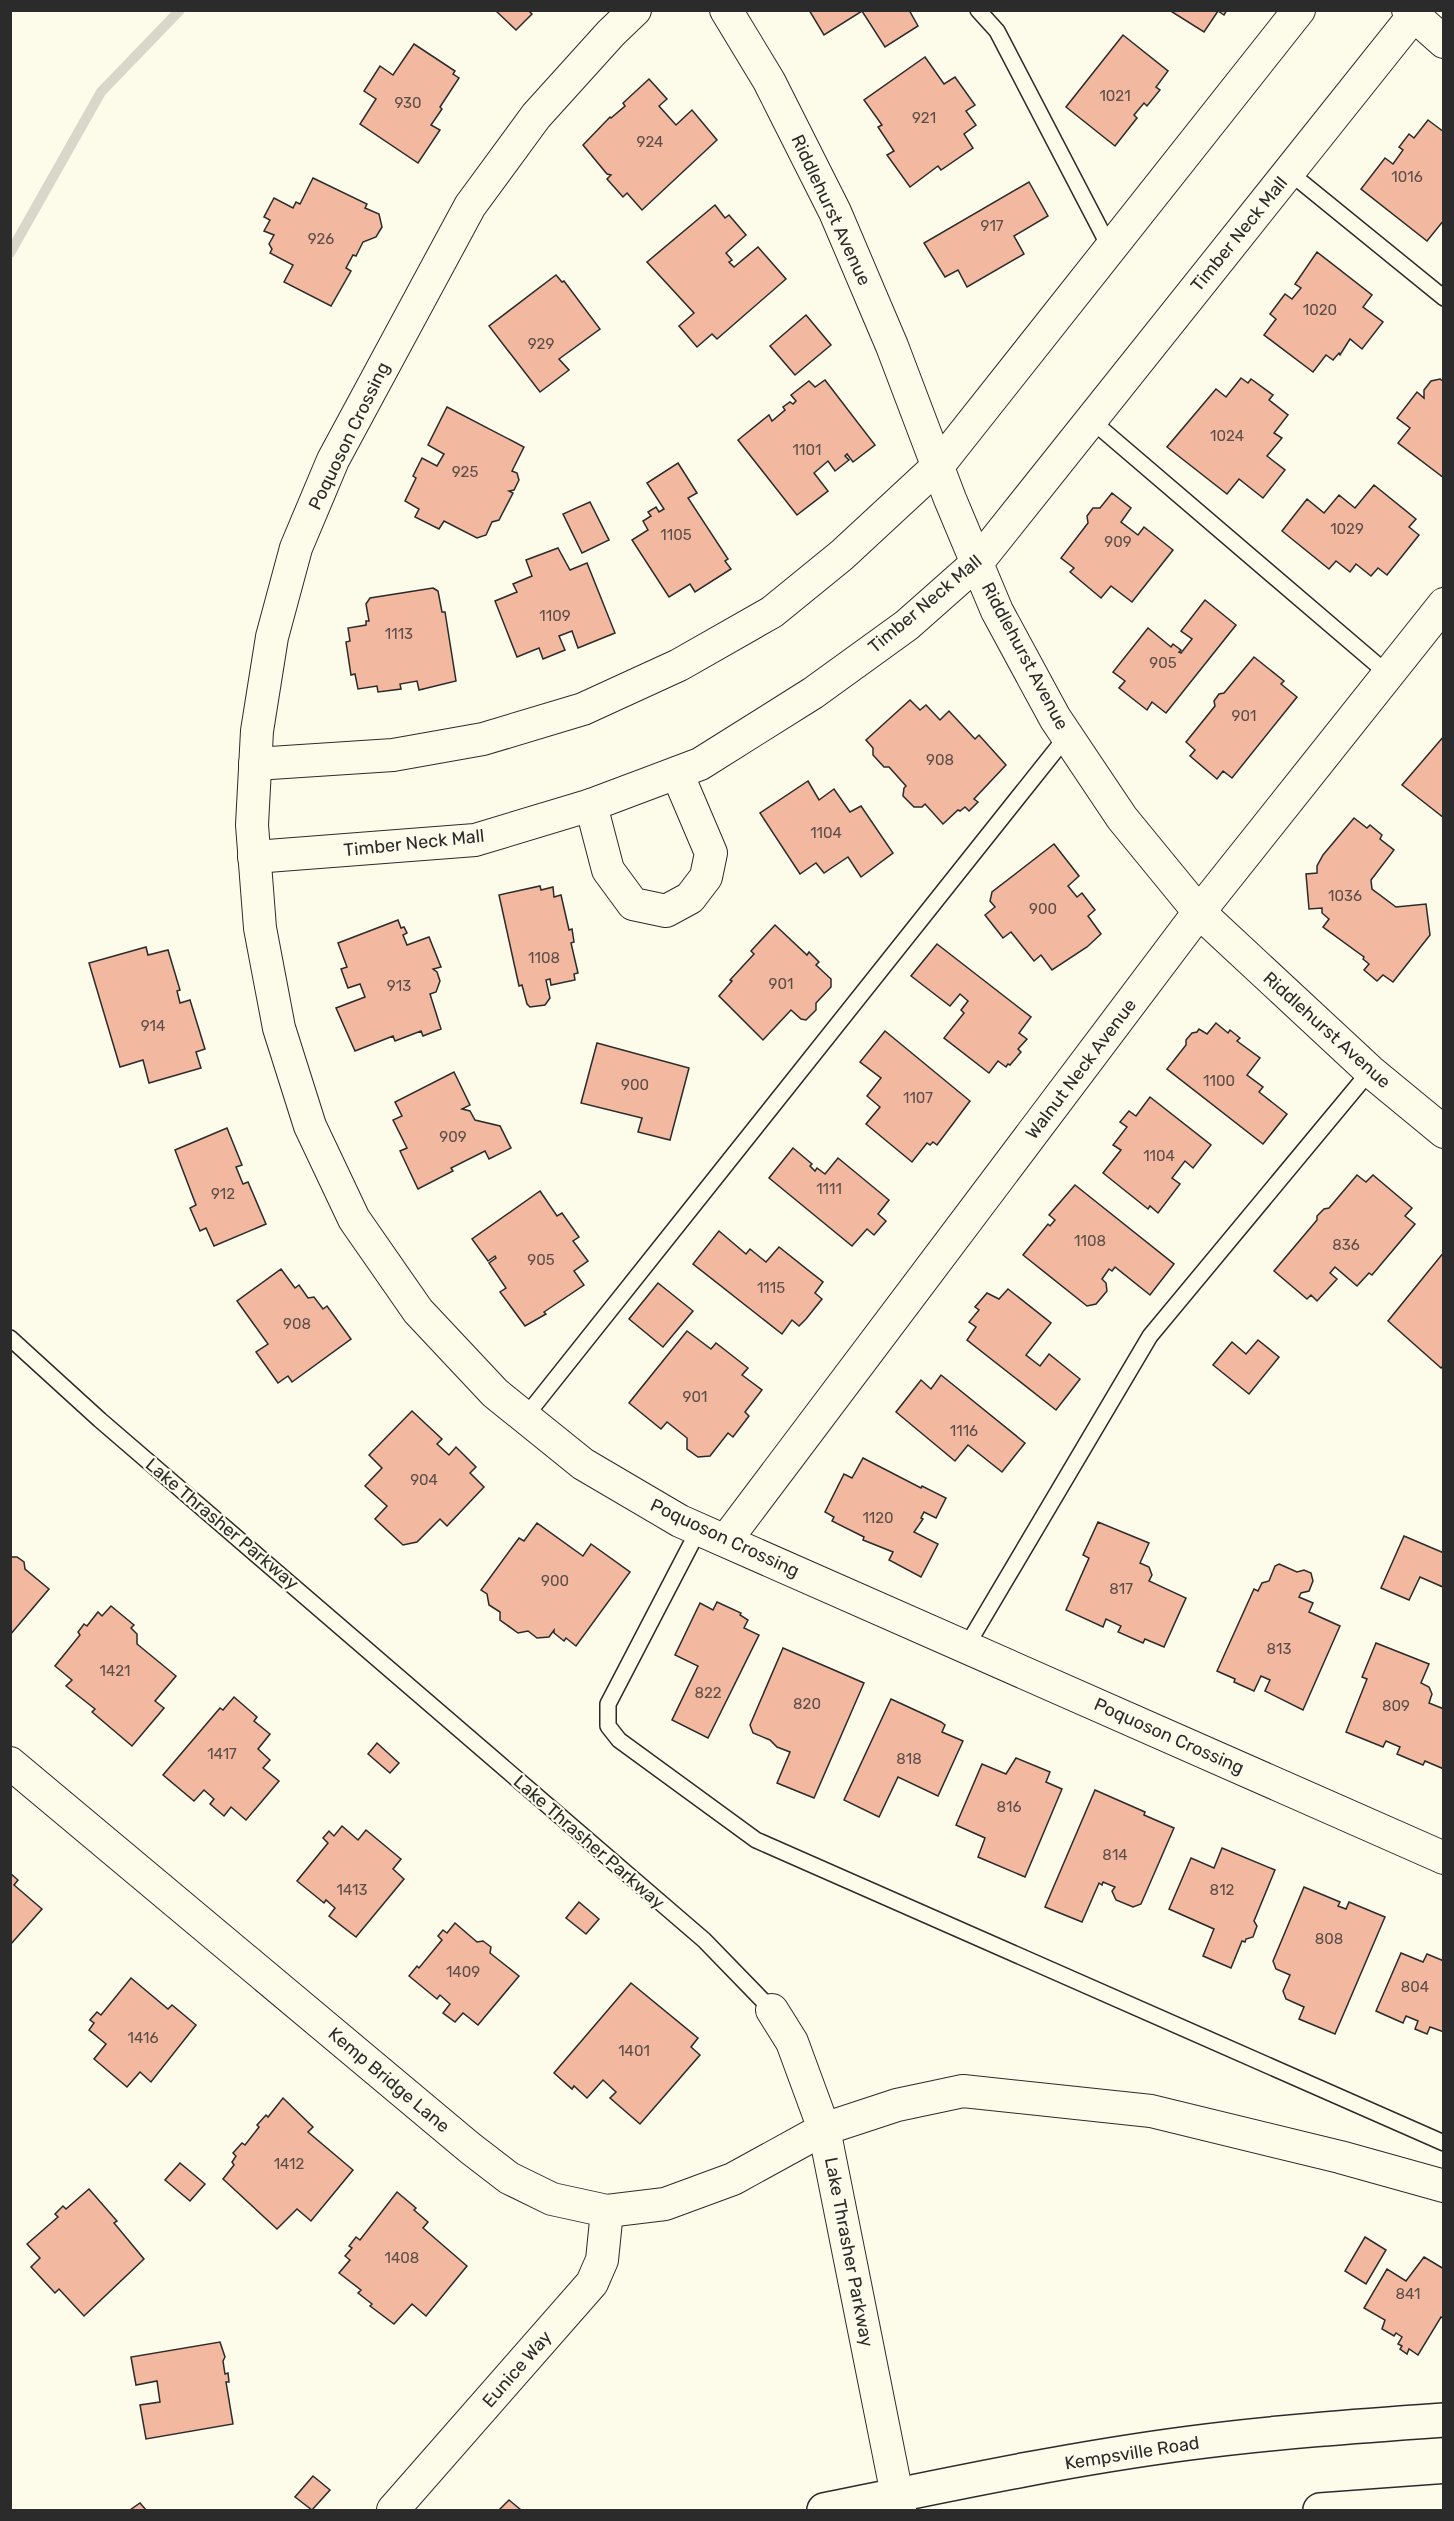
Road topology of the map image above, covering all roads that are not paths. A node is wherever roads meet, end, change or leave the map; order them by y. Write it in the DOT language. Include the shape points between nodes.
graph roads {
  1 [pos="635,10"];
  2 [pos="726,10"];
  3 [pos="978,10"];
  4 [pos="1299,10"];
  5 [pos="1413,12"];
  6 [pos="1443,42"];
  7 [pos="1288,172"];
  8 [pos="1110,248"];
  9 [pos="1443,298"];
  10 [pos="1091,420"];
  11 [pos="938,466"];
  12 [pos="977,563"];
  13 [pos="1443,604"];
  14 [pos="1388,674"];
  15 [pos="1067,736"];
  16 [pos="255,764"];
  17 [pos="677,773"];
  18 [pos="591,805"];
  19 [pos="254,857"];
  20 [pos="1199,912"];
  21 [pos="1370,1071"];
  22 [pos="1443,1132"];
  23 [pos="10,1338"];
  24 [pos="525,1418"];
  25 [pos="712,1534"];
  26 [pos="966,1647"];
  27 [pos="10,1763"];
  28 [pos="1443,1858"];
  29 [pos="772,2010"];
  30 [pos="824,2129"];
  31 [pos="1443,2143"];
  32 [pos="1443,2186"];
  33 [pos="607,2211"];
  34 [pos="1443,2420"];
  35 [pos="1443,2501"];
  36 [pos="898,2503"];
  37 [pos="393,2511"];
  38 [pos="824,2511"];
  39 [pos="1320,2511"];
  1 -- 16 [label="street, Poquoson Crossing" via="536,116 470,206 333,460 296,548 272,638"];
  2 -- 11 [label="street, Riddlehurst Avenue" via="769,81 835,212"];
  3 -- 8 [label="lane" via="997,31"];
  4 -- 8 [label="street"];
  5 -- 6 [label="street"];
  5 -- 7 [label="street, Timber Neck Mall"];
  7 -- 9 [label="lane"];
  7 -- 10 [label="street, Timber Neck Mall"];
  8 -- 11 [label="street"];
  10 -- 12 [label="street, Timber Neck Mall"];
  10 -- 14 [label="lane"];
  11 -- 12 [label="street, Riddlehurst Avenue"];
  11 -- 16 [label="street" via="842,555 772,612 679,665 583,710 483,739 393,755"];
  12 -- 15 [label="street, Riddlehurst Avenue" via="997,611"];
  12 -- 17 [label="street, Timber Neck Mall" via="907,625 813,693 700,764"];
  13 -- 14 [label="street, Walnut Neck Avenue"];
  14 -- 20 [label="street, Walnut Neck Avenue"];
  15 -- 20 [label="street, Riddlehurst Avenue" via="1122,818"];
  15 -- 24 [label="lane"];
  16 -- 19 [label="street, Poquoson Crossing"];
  17 -- 18 [label="street, Timber Neck Mall"];
  17 -- 18 [label="street" via="711,853 706,877 690,898 666,911 633,904 608,870"];
  18 -- 19 [label="street, Timber Neck Mall" via="475,840"];
  19 -- 24 [label="street, Poquoson Crossing" via="260,928 279,1028 310,1126 354,1219 418,1311 495,1393"];
  20 -- 21 [label="street, Riddlehurst Avenue"];
  20 -- 25 [label="street, Walnut Neck Avenue"];
  21 -- 22 [label="street, Riddlehurst Avenue"];
  21 -- 26 [label="lane" via="1150,1336"];
  23 -- 29 [label="lane, Lake Thrasher Parkway" via="704,1940"];
  24 -- 25 [label="street, Poquoson Crossing" via="583,1464 680,1521"];
  25 -- 26 [label="street, Poquoson Crossing"];
  25 -- 31 [label="lane" via="608,1704 608,1726 619,1740 756,1840"];
  26 -- 28 [label="street, Poquoson Crossing"];
  27 -- 33 [label="street, Kemp Bridge Lane" via="509,2178 552,2199"];
  29 -- 30 [label="street, Lake Thrasher Parkway" via="792,2042"];
  30 -- 32 [label="street, Kemp Bridge Lane" via="897,2105 963,2091 1151,2111"];
  30 -- 33 [label="street, Kemp Bridge Lane" via="733,2179 665,2204"];
  30 -- 36 [label="street, Lake Thrasher Parkway"];
  33 -- 37 [label="street, Eunice Way" via="602,2260 592,2283"];
  34 -- 36 [label="main road, Kempsville Road" via="1190,2443 1003,2473"];
  35 -- 39 [label="main road"];
  36 -- 38 [label="main road, Kempsville Road"];
}
